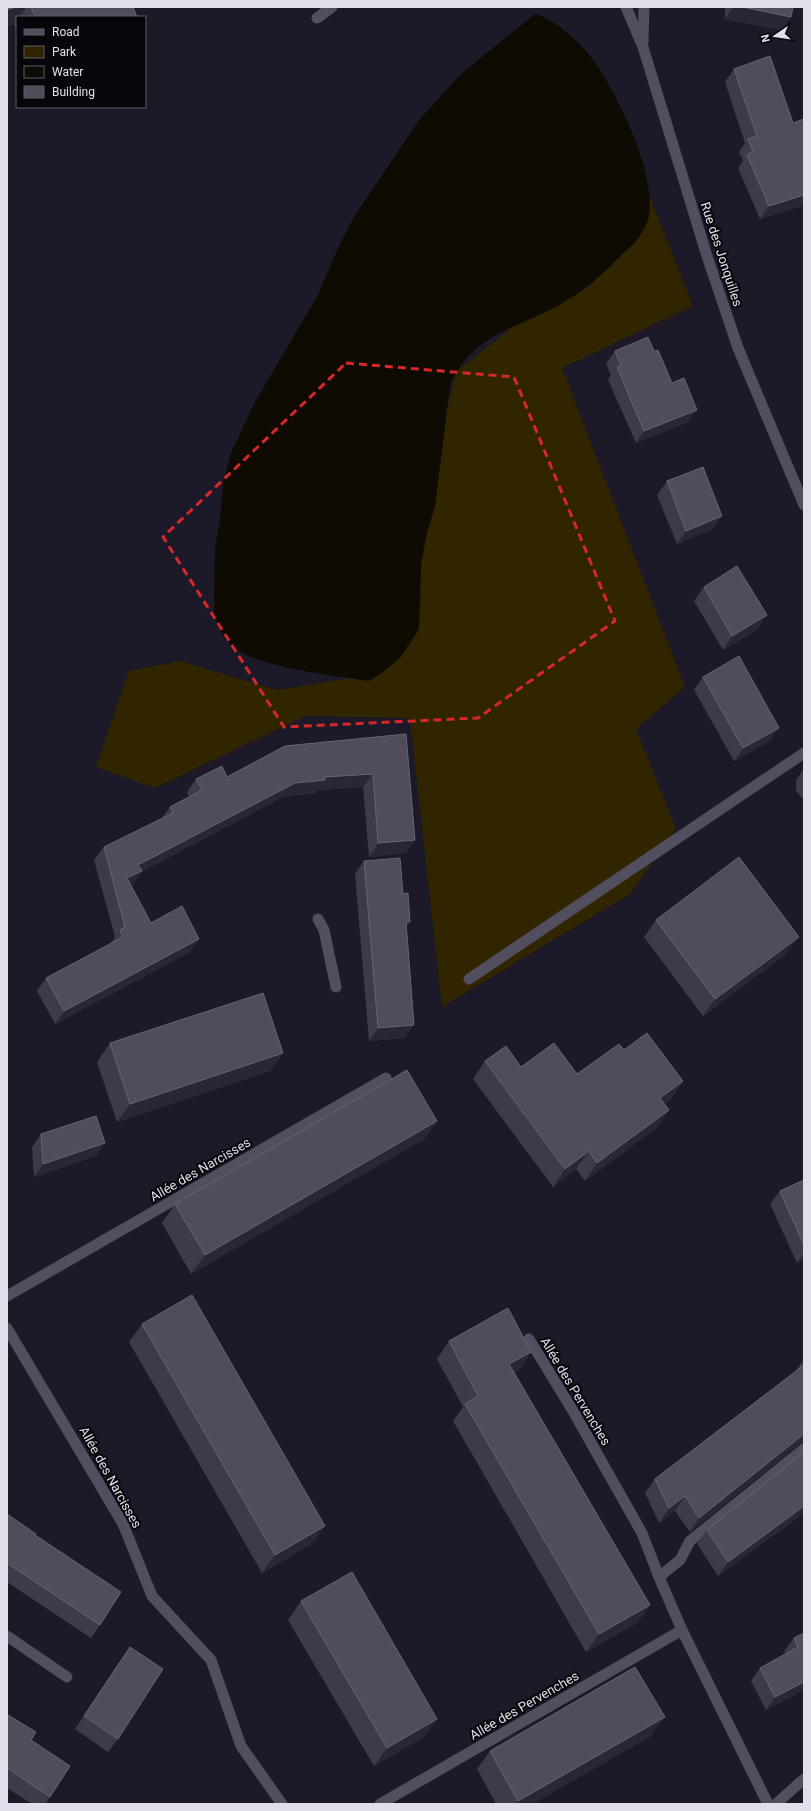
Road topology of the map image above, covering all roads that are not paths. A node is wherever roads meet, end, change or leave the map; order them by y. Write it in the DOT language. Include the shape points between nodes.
graph roads {
  1 [pos="332,7"];
  2 [pos="626,7"];
  3 [pos="644,7"];
  4 [pos="317,18"];
  5 [pos="642,47"];
  6 [pos="804,506"];
  7 [pos="804,753"];
  8 [pos="318,919"];
  9 [pos="469,979"];
  10 [pos="336,988"];
  11 [pos="386,1078"];
  12 [pos="7,1296"];
  13 [pos="7,1328"];
  14 [pos="529,1339"];
  15 [pos="804,1449"];
  16 [pos="659,1577"];
  17 [pos="682,1630"];
  18 [pos="7,1636"];
  19 [pos="67,1677"];
  20 [pos="804,1779"];
  21 [pos="282,1804"];
  22 [pos="380,1804"];
  23 [pos="768,1804"];
  24 [pos="776,1804"];
  1 -- 4 [label="street"];
  2 -- 5 [label="street, Rue des Jonquilles"];
  3 -- 5 [label="street"];
  5 -- 6 [label="street, Rue des Jonquilles" via="738,348"];
  7 -- 9 [label="street"];
  8 -- 10 [label="street" via="324,930"];
  11 -- 12 [label="street, Allée des Narcisses"];
  13 -- 21 [label="street, Allée des Narcisses" via="123,1524 152,1596 211,1660 241,1746"];
  14 -- 16 [label="street, Allée des Pervenches" via="642,1533"];
  15 -- 16 [label="street" via="690,1541 680,1560"];
  16 -- 17 [label="street, Allée des Pervenches"];
  17 -- 22 [label="street, Allée des Pervenches"];
  17 -- 23 [label="street, Allée des Pervenches"];
  18 -- 19 [label="street"];
  20 -- 24 [label="street"];
}
